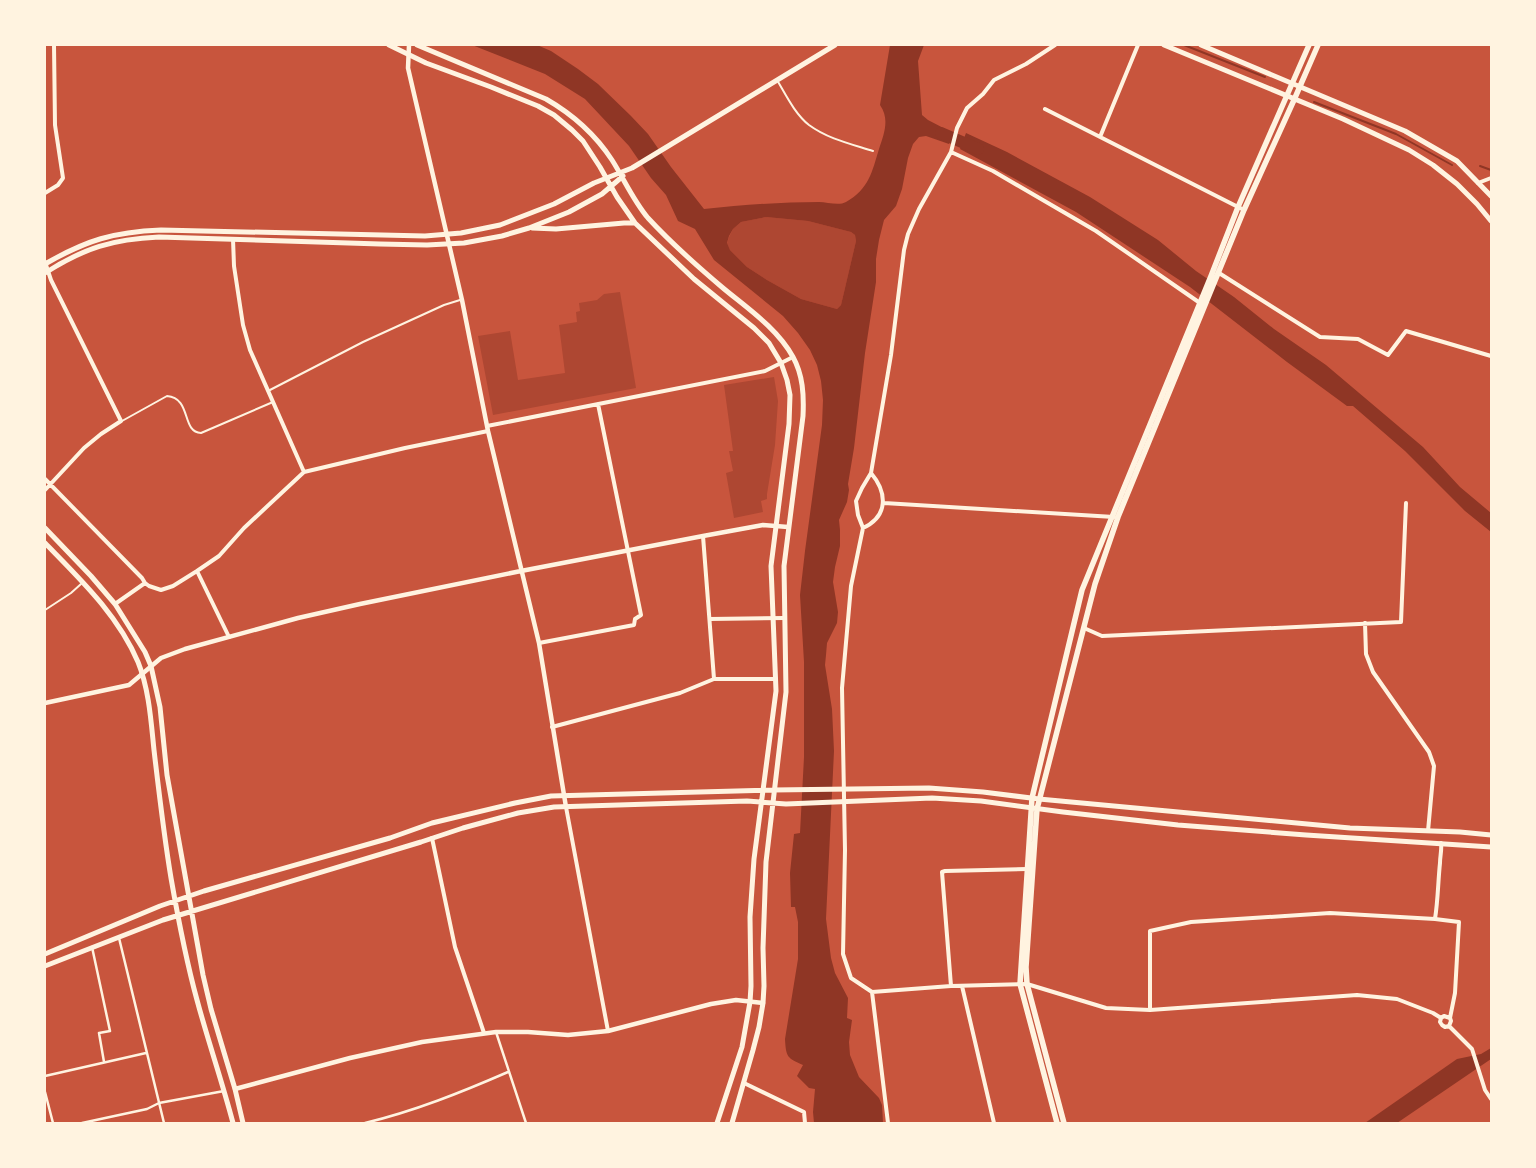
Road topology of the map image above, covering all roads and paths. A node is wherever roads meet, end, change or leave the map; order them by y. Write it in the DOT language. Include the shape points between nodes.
graph roads {
  1 [pos="54,45"];
  2 [pos="389,45"];
  3 [pos="410,45"];
  4 [pos="417,45"];
  5 [pos="835,45"];
  6 [pos="1055,45"];
  7 [pos="1138,45"];
  8 [pos="1164,45"];
  9 [pos="1201,45"];
  10 [pos="1309,45"];
  11 [pos="1318,45"];
  12 [pos="409,55"];
  13 [pos="777,80"];
  14 [pos="1292,82"];
  15 [pos="1300,86"];
  16 [pos="1286,96"];
  17 [pos="1294,100"];
  18 [pos="1045,109"];
  19 [pos="1100,137"];
  20 [pos="873,151"];
  21 [pos="951,152"];
  22 [pos="620,175"];
  23 [pos="606,178"];
  24 [pos="1489,179"];
  25 [pos="1478,183"];
  26 [pos="611,186"];
  27 [pos="45,193"];
  28 [pos="1491,196"];
  29 [pos="1241,208"];
  30 [pos="1491,221"];
  31 [pos="635,223"];
  32 [pos="529,228"];
  33 [pos="446,234"];
  34 [pos="233,239"];
  35 [pos="448,244"];
  36 [pos="45,263"];
  37 [pos="47,272"];
  38 [pos="1219,273"];
  39 [pos="1213,278"];
  40 [pos="462,300"];
  41 [pos="1202,305"];
  42 [pos="1491,356"];
  43 [pos="793,357"];
  44 [pos="781,363"];
  45 [pos="268,391"];
  46 [pos="273,402"];
  47 [pos="598,404"];
  48 [pos="122,421"];
  49 [pos="488,428"];
  50 [pos="304,472"];
  51 [pos="872,473"];
  52 [pos="45,479"];
  53 [pos="51,485"];
  54 [pos="45,490"];
  55 [pos="884,503"];
  56 [pos="1406,503"];
  57 [pos="1114,517"];
  58 [pos="776,526"];
  59 [pos="788,527"];
  60 [pos="45,528"];
  61 [pos="863,528"];
  62 [pos="703,536"];
  63 [pos="45,543"];
  64 [pos="626,550"];
  65 [pos="521,570"];
  66 [pos="197,571"];
  67 [pos="83,583"];
  68 [pos="145,583"];
  69 [pos="115,604"];
  70 [pos="45,610"];
  71 [pos="774,618"];
  72 [pos="784,618"];
  73 [pos="710,619"];
  74 [pos="1365,623"];
  75 [pos="1084,628"];
  76 [pos="229,636"];
  77 [pos="539,643"];
  78 [pos="151,666"];
  79 [pos="142,674"];
  80 [pos="714,679"];
  81 [pos="776,679"];
  82 [pos="45,703"];
  83 [pos="552,726"];
  84 [pos="774,790"];
  85 [pos="762,791"];
  86 [pos="564,796"];
  87 [pos="1032,798"];
  88 [pos="1039,799"];
  89 [pos="761,803"];
  90 [pos="772,804"];
  91 [pos="566,807"];
  92 [pos="1034,808"];
  93 [pos="1428,832"];
  94 [pos="1491,835"];
  95 [pos="432,838"];
  96 [pos="1441,843"];
  97 [pos="1491,847"];
  98 [pos="1027,869"];
  99 [pos="189,896"];
  100 [pos="176,901"];
  101 [pos="192,911"];
  102 [pos="178,915"];
  103 [pos="1435,919"];
  104 [pos="118,936"];
  105 [pos="92,947"];
  106 [pos="45,954"];
  107 [pos="45,966"];
  108 [pos="1023,984"];
  109 [pos="951,986"];
  110 [pos="962,986"];
  111 [pos="872,992"];
  112 [pos="750,1002"];
  113 [pos="763,1003"];
  114 [pos="1150,1010"];
  115 [pos="1441,1018"];
  116 [pos="1450,1018"];
  117 [pos="1450,1026"];
  118 [pos="608,1031"];
  119 [pos="496,1032"];
  120 [pos="484,1034"];
  121 [pos="146,1053"];
  122 [pos="104,1062"];
  123 [pos="508,1072"];
  124 [pos="45,1076"];
  125 [pos="744,1083"];
  126 [pos="235,1088"];
  127 [pos="225,1090"];
  128 [pos="45,1092"];
  129 [pos="1491,1099"];
  130 [pos="159,1104"];
  131 [pos="53,1123"];
  132 [pos="82,1123"];
  133 [pos="164,1123"];
  134 [pos="232,1123"];
  135 [pos="243,1123"];
  136 [pos="365,1123"];
  137 [pos="526,1123"];
  138 [pos="717,1123"];
  139 [pos="732,1123"];
  140 [pos="805,1123"];
  141 [pos="888,1123"];
  142 [pos="994,1123"];
  143 [pos="1057,1123"];
  144 [pos="1064,1123"];
  1 -- 27 [label="street" via="55,125 63,178"];
  2 -- 12 [label="main road"];
  3 -- 12 [label="street"];
  4 -- 22 [label="main road" via="546,98 583,125"];
  5 -- 13 [label="main road"];
  6 -- 21 [label="street" via="994,80 967,108 957,128"];
  7 -- 19 [label="street"];
  8 -- 16 [label="main road"];
  9 -- 14 [label="main road"];
  10 -- 14 [label="main road"];
  11 -- 15 [label="main road"];
  12 -- 23 [label="main road" via="554,115 583,141"];
  12 -- 33 [label="street" via="408,68"];
  13 -- 20 [label="lane" via="808,124 832,139"];
  13 -- 22 [label="main road"];
  14 -- 15 [label="main road"];
  14 -- 16 [label="main road"];
  15 -- 17 [label="main road"];
  15 -- 25 [label="main road" via="1405,131 1457,161"];
  16 -- 17 [label="main road"];
  16 -- 29 [label="main road"];
  17 -- 29 [label="main road"];
  17 -- 30 [label="main road" via="1409,150 1457,184"];
  18 -- 19 [label="street"];
  19 -- 29 [label="street"];
  21 -- 41 [label="street" via="994,171 1096,232"];
  21 -- 51 [label="street" via="919,208 906,242"];
  22 -- 23 [label="main road"];
  22 -- 26 [label="main road"];
  22 -- 43 [label="main road" via="648,217 701,270 778,336"];
  23 -- 26 [label="main road"];
  23 -- 33 [label="main road" via="554,204 500,225"];
  24 -- 25 [label="street"];
  25 -- 28 [label="main road"];
  26 -- 31 [label="main road"];
  26 -- 32 [label="main road" via="569,212"];
  29 -- 38 [label="main road"];
  29 -- 39 [label="main road"];
  31 -- 32 [label="main road" via="556,230"];
  31 -- 44 [label="main road" via="694,279 754,328 769,343"];
  32 -- 35 [label="main road" via="502,236"];
  33 -- 35 [label="street"];
  33 -- 36 [label="main road" via="133,231 86,243"];
  34 -- 35 [label="main road"];
  34 -- 37 [label="main road" via="132,238 91,248"];
  34 -- 45 [label="street" via="243,325"];
  35 -- 40 [label="street"];
  36 -- 37 [label="street"];
  37 -- 48 [label="street"];
  38 -- 39 [label="main road"];
  38 -- 42 [label="street" via="1320,337 1358,340 1388,355 1406,331"];
  39 -- 41 [label="main road"];
  40 -- 45 [label="lane" via="363,342"];
  40 -- 49 [label="street"];
  41 -- 57 [label="main road"];
  43 -- 44 [label="street"];
  43 -- 59 [label="main road" via="804,396"];
  44 -- 47 [label="street" via="765,371"];
  44 -- 58 [label="main road" via="790,407"];
  45 -- 46 [label="street"];
  46 -- 48 [label="lane" via="202,433 192,429 179,400 174,397 167,396"];
  46 -- 50 [label="street"];
  47 -- 49 [label="street"];
  47 -- 64 [label="street"];
  48 -- 53 [label="street" via="84,448"];
  49 -- 50 [label="street"];
  49 -- 65 [label="street"];
  50 -- 66 [label="street" via="219,556"];
  51 -- 55 [label="street" via="880,485"];
  51 -- 61 [label="street" via="856,501"];
  52 -- 53 [label="street"];
  53 -- 54 [label="street"];
  53 -- 68 [label="street"];
  55 -- 57 [label="street"];
  55 -- 61 [label="street" via="877,517"];
  56 -- 74 [label="street" via="1401,622"];
  57 -- 75 [label="main road"];
  57 -- 87 [label="main road" via="1082,590"];
  58 -- 59 [label="street"];
  58 -- 62 [label="street" via="763,525"];
  58 -- 71 [label="main road" via="772,566"];
  59 -- 72 [label="main road"];
  60 -- 69 [label="main road"];
  61 -- 111 [label="street" via="851,586 842,688 843,954 851,978"];
  62 -- 64 [label="street"];
  62 -- 73 [label="street"];
  63 -- 67 [label="main road"];
  64 -- 65 [label="street"];
  64 -- 77 [label="street" via="640,615 634,625"];
  65 -- 76 [label="street"];
  65 -- 77 [label="street"];
  66 -- 68 [label="street" via="161,590"];
  66 -- 76 [label="street"];
  67 -- 70 [label="lane"];
  67 -- 79 [label="main road" via="120,630"];
  68 -- 69 [label="street"];
  69 -- 78 [label="main road"];
  71 -- 72 [label="street"];
  71 -- 73 [label="street"];
  71 -- 81 [label="main road"];
  72 -- 84 [label="main road" via="786,692"];
  73 -- 80 [label="street"];
  74 -- 75 [label="street" via="1102,636"];
  74 -- 93 [label="street" via="1366,654 1373,672 1429,752 1434,766"];
  75 -- 88 [label="main road"];
  76 -- 78 [label="street" via="185,649"];
  77 -- 83 [label="street"];
  78 -- 79 [label="street"];
  78 -- 99 [label="main road"];
  79 -- 82 [label="street" via="129,685"];
  79 -- 100 [label="main road"];
  80 -- 81 [label="street"];
  80 -- 83 [label="street" via="680,693"];
  81 -- 85 [label="main road"];
  83 -- 86 [label="street"];
  84 -- 85 [label="main road"];
  84 -- 87 [label="main road" via="929,788"];
  84 -- 90 [label="main road"];
  85 -- 86 [label="main road"];
  85 -- 89 [label="main road"];
  86 -- 91 [label="street"];
  86 -- 99 [label="main road" via="515,803 432,824"];
  87 -- 88 [label="main road"];
  87 -- 92 [label="main road"];
  88 -- 92 [label="main road"];
  88 -- 93 [label="main road" via="1350,828"];
  89 -- 90 [label="main road"];
  89 -- 91 [label="main road"];
  89 -- 112 [label="main road" via="750,917"];
  90 -- 92 [label="main road" via="932,798"];
  90 -- 113 [label="main road" via="762,948"];
  91 -- 95 [label="main road" via="518,814"];
  91 -- 118 [label="street"];
  92 -- 96 [label="main road" via="1306,836"];
  92 -- 98 [label="main road"];
  92 -- 108 [label="main road"];
  93 -- 94 [label="main road"];
  95 -- 101 [label="main road"];
  95 -- 120 [label="street" via="455,947"];
  96 -- 97 [label="main road"];
  96 -- 103 [label="street"];
  98 -- 108 [label="main road"];
  98 -- 109 [label="street" via="942,872"];
  99 -- 100 [label="main road"];
  99 -- 101 [label="main road"];
  100 -- 102 [label="main road"];
  100 -- 106 [label="main road"];
  101 -- 102 [label="main road"];
  101 -- 126 [label="main road" via="210,1009"];
  102 -- 104 [label="main road"];
  102 -- 127 [label="main road" via="196,998"];
  103 -- 114 [label="street" via="1330,913 1191,922 1150,931"];
  103 -- 116 [label="street" via="1459,922 1455,993"];
  104 -- 105 [label="main road"];
  104 -- 121 [label="street"];
  105 -- 107 [label="main road"];
  105 -- 122 [label="street" via="110,1030 99,1033"];
  108 -- 110 [label="street"];
  108 -- 114 [label="street" via="1106,1008"];
  108 -- 143 [label="main road"];
  108 -- 144 [label="main road"];
  109 -- 110 [label="street"];
  109 -- 111 [label="street"];
  110 -- 142 [label="street"];
  111 -- 141 [label="street"];
  112 -- 113 [label="street"];
  112 -- 118 [label="street" via="736,1000 711,1004"];
  112 -- 138 [label="main road" via="742,1047"];
  113 -- 125 [label="main road"];
  114 -- 115 [label="street" via="1358,995 1397,999"];
  115 -- 116 [label="street"];
  115 -- 117 [label="street" via="1442,1025"];
  116 -- 117 [label="street"];
  117 -- 129 [label="street" via="1472,1049"];
  118 -- 119 [label="street" via="568,1035"];
  119 -- 120 [label="street"];
  119 -- 123 [label="street"];
  120 -- 126 [label="street" via="413,1044"];
  121 -- 122 [label="street"];
  121 -- 130 [label="street"];
  122 -- 124 [label="street"];
  123 -- 136 [label="street" via="462,1092"];
  123 -- 137 [label="street"];
  125 -- 139 [label="main road"];
  125 -- 140 [label="street" via="804,1112"];
  126 -- 135 [label="main road"];
  127 -- 130 [label="street"];
  127 -- 134 [label="main road"];
  128 -- 131 [label="street"];
  130 -- 132 [label="street"];
  130 -- 133 [label="street"];
}
